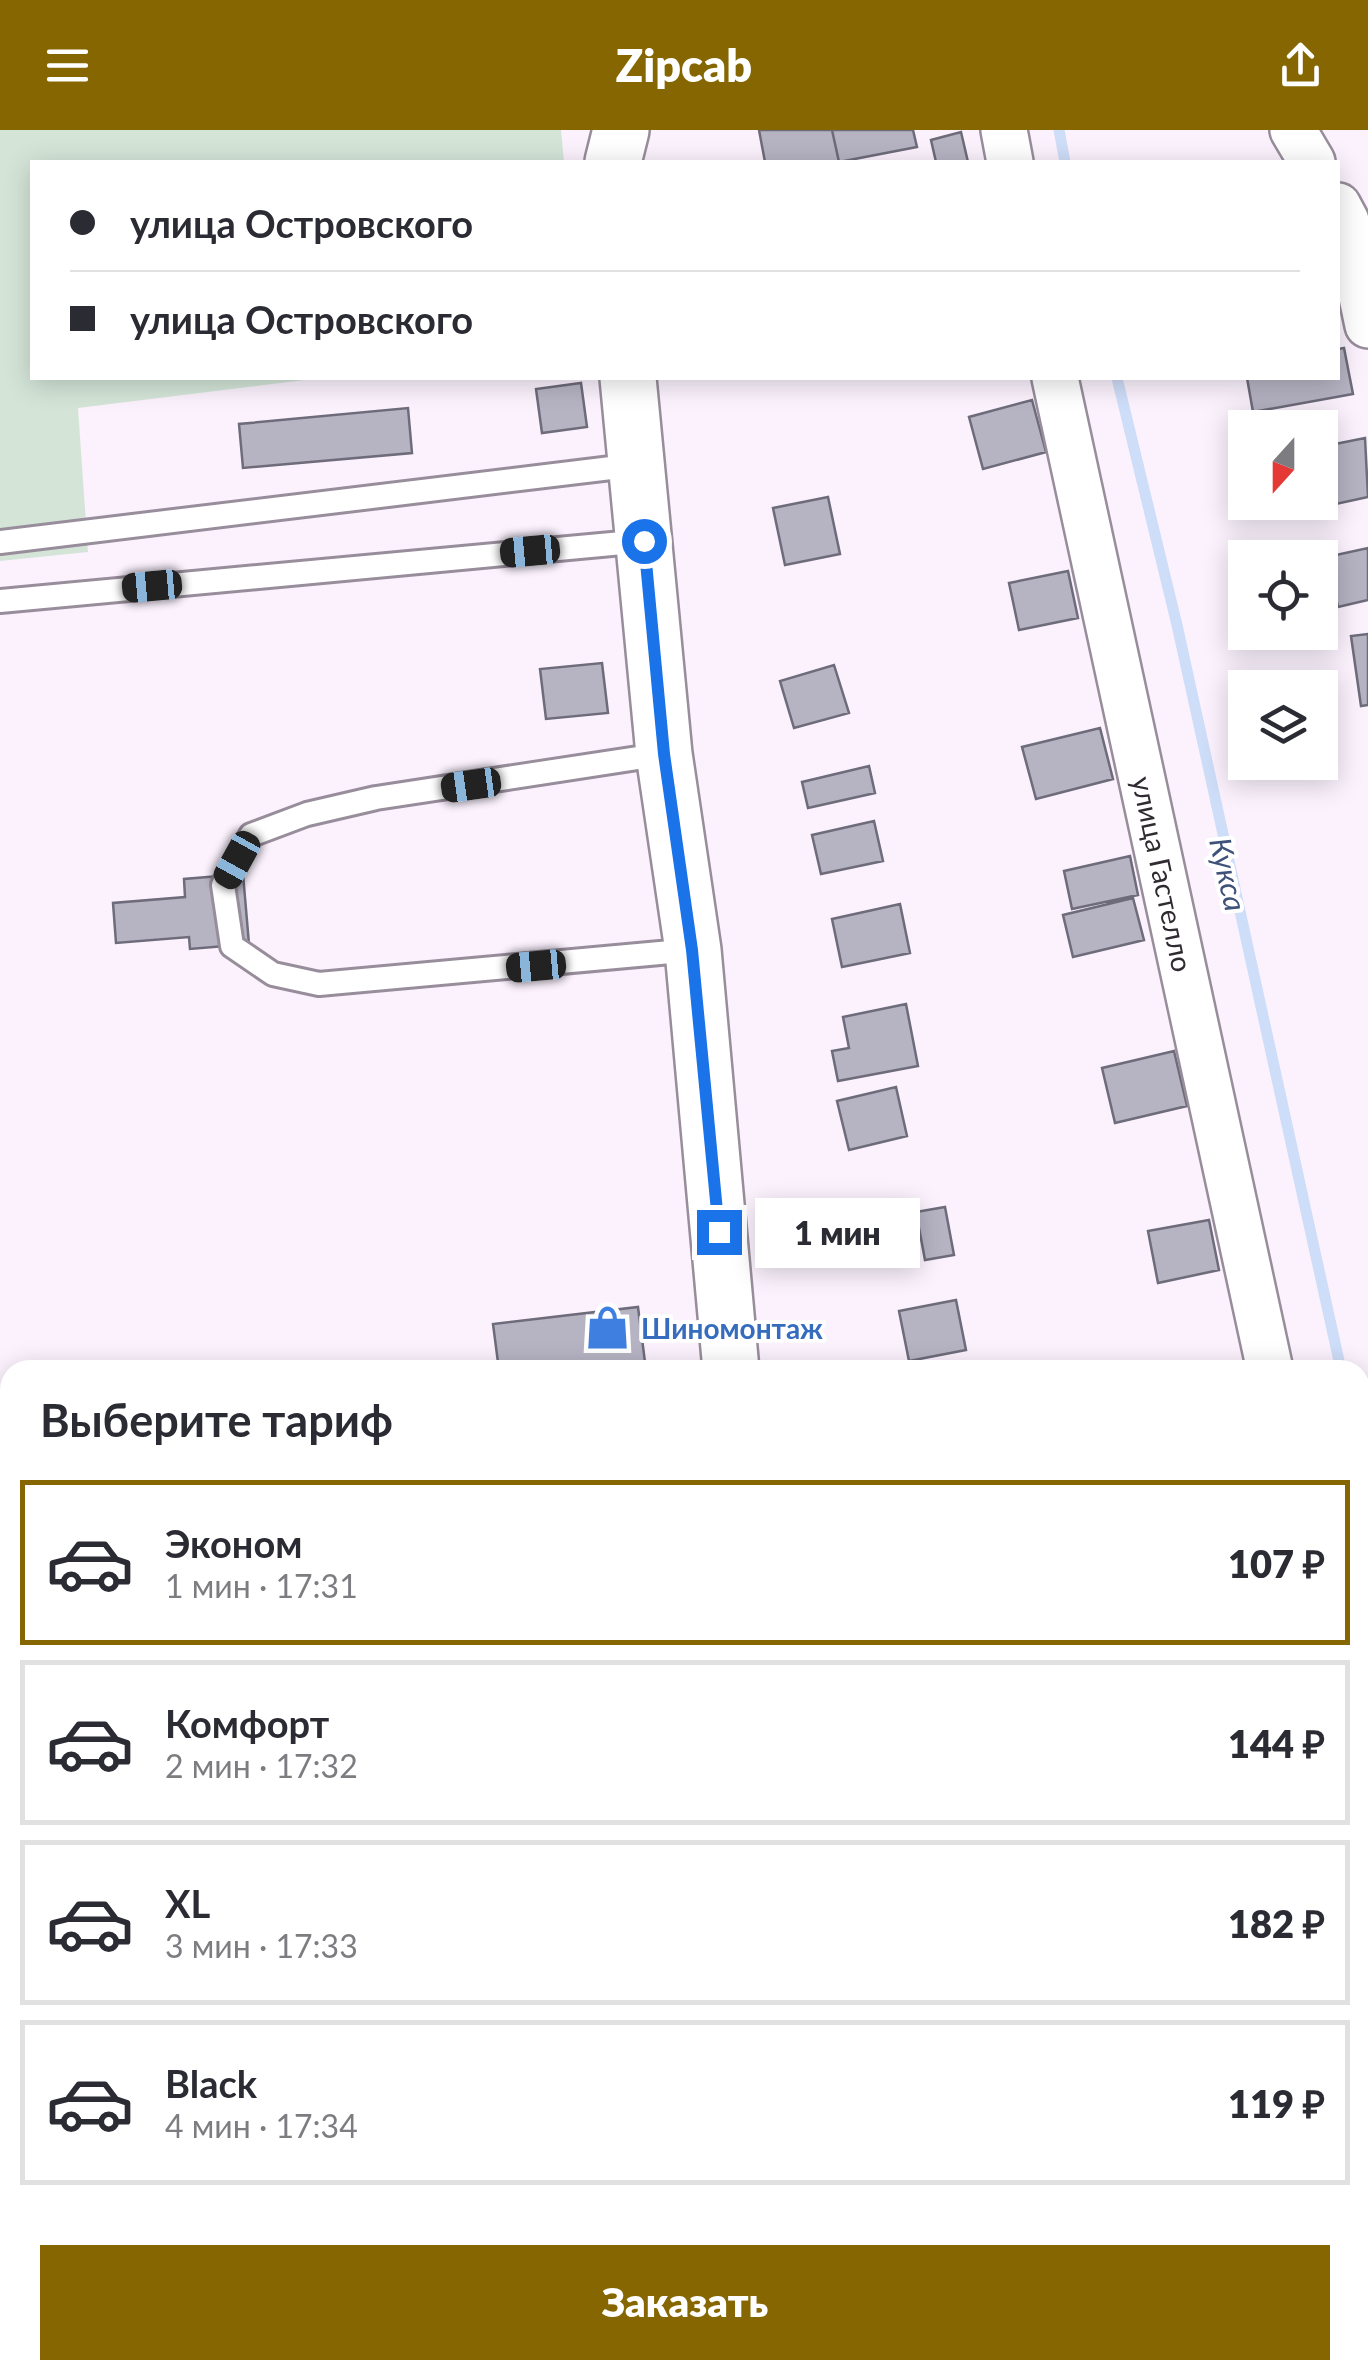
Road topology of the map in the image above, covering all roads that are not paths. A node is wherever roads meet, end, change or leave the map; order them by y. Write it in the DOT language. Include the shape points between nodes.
graph roads {
  1 [pos="621,130"];
  2 [pos="1004,130"];
  3 [pos="1293,130"];
  4 [pos="614,160"];
  5 [pos="1010,160"];
  6 [pos="1311,160"];
  7 [pos="1340,210"];
  8 [pos="1368,325"];
  9 [pos="628,380"];
  10 [pos="1055,380"];
  11 [pos="636,465"];
  12 [pos="644,541"];
  13 [pos="0,542"];
  14 [pos="0,601"];
  15 [pos="664,754"];
  16 [pos="692,950"];
  17 [pos="731,1360"];
  18 [pos="1268,1360"];
  1 -- 4 [label="street"];
  2 -- 5 [label="street"];
  3 -- 6 [label="street"];
  7 -- 8 [label="street"];
  9 -- 11 [label="street"];
  10 -- 18 [label="street, улица Гастелло"];
  11 -- 12 [label="street"];
  11 -- 13 [label="lane"];
  12 -- 14 [label="lane"];
  12 -- 15 [label="street"];
  15 -- 16 [label="street"];
  15 -- 16 [label="lane" via="376,798 251,835 224,884 232,946 273,974 319,984"];
  16 -- 17 [label="street"];
}
